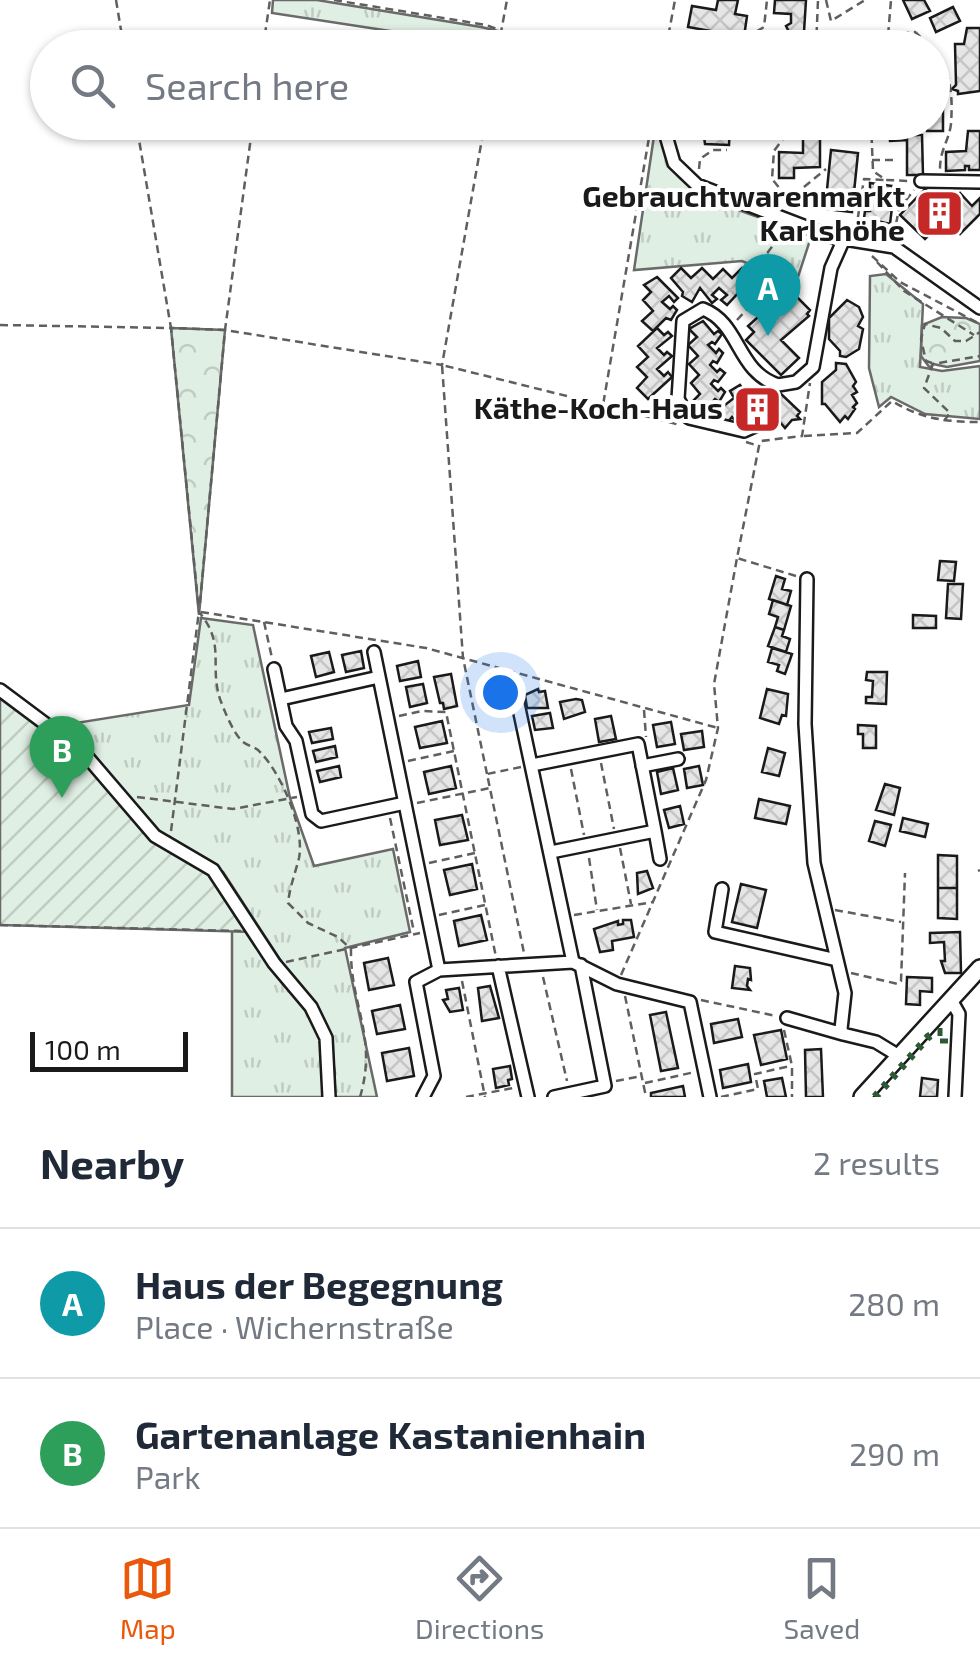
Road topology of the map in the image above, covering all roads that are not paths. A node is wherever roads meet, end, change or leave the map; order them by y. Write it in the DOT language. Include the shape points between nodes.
graph roads {
  1 [pos="667,140"];
  2 [pos="921,181"];
  3 [pos="980,182"];
  4 [pos="843,240"];
  5 [pos="980,308"];
  6 [pos="755,426"];
  7 [pos="808,579"];
  8 [pos="374,652"];
  9 [pos="274,669"];
  10 [pos="379,677"];
  11 [pos="514,685"];
  12 [pos="0,690"];
  13 [pos="280,700"];
  14 [pos="678,759"];
  15 [pos="532,765"];
  16 [pos="642,766"];
  17 [pos="405,804"];
  18 [pos="655,831"];
  19 [pos="551,852"];
  20 [pos="660,858"];
  21 [pos="722,889"];
  22 [pos="577,963"];
  23 [pos="498,966"];
  24 [pos="838,967"];
  25 [pos="980,968"];
  26 [pos="439,970"];
  27 [pos="950,1000"];
  28 [pos="786,1018"];
  29 [pos="843,1034"];
  30 [pos="899,1056"];
  31 [pos="525,1091"];
  32 [pos="329,1097"];
  33 [pos="423,1097"];
  34 [pos="554,1097"];
  35 [pos="710,1097"];
  36 [pos="862,1097"];
  37 [pos="955,1097"];
  1 -- 4 [label="street" via="674,163 697,185"];
  2 -- 3 [label="street"];
  4 -- 5 [label="street" via="905,252"];
  4 -- 6 [label="street" via="831,268 813,367 804,377 788,385 768,382 745,360 718,315 703,310 682,321 678,400 689,418 744,432"];
  7 -- 24 [label="street" via="805,724 814,863"];
  8 -- 10 [label="street"];
  9 -- 13 [label="street"];
  10 -- 13 [label="street"];
  10 -- 17 [label="street"];
  11 -- 15 [label="street"];
  12 -- 32 [label="street" via="82,752 156,836 213,870 274,963 312,1007 326,1038"];
  13 -- 17 [label="street" via="312,814 322,821"];
  14 -- 16 [label="street"];
  15 -- 16 [label="street" via="638,744"];
  15 -- 19 [label="street"];
  16 -- 18 [label="street"];
  17 -- 26 [label="street"];
  18 -- 19 [label="street"];
  18 -- 20 [label="street"];
  19 -- 22 [label="street"];
  21 -- 24 [label="street" via="715,932"];
  22 -- 23 [label="street"];
  22 -- 34 [label="street" via="606,1086"];
  22 -- 35 [label="street" via="618,984 690,1002"];
  23 -- 26 [label="street"];
  23 -- 31 [label="street"];
  24 -- 29 [label="street"];
  25 -- 27 [label="main road"];
  26 -- 33 [label="street" via="416,982 434,1076"];
  27 -- 30 [label="main road"];
  27 -- 37 [label="street" via="959,1014"];
  28 -- 29 [label="street"];
  29 -- 30 [label="street"];
  30 -- 36 [label="main road"];
}
